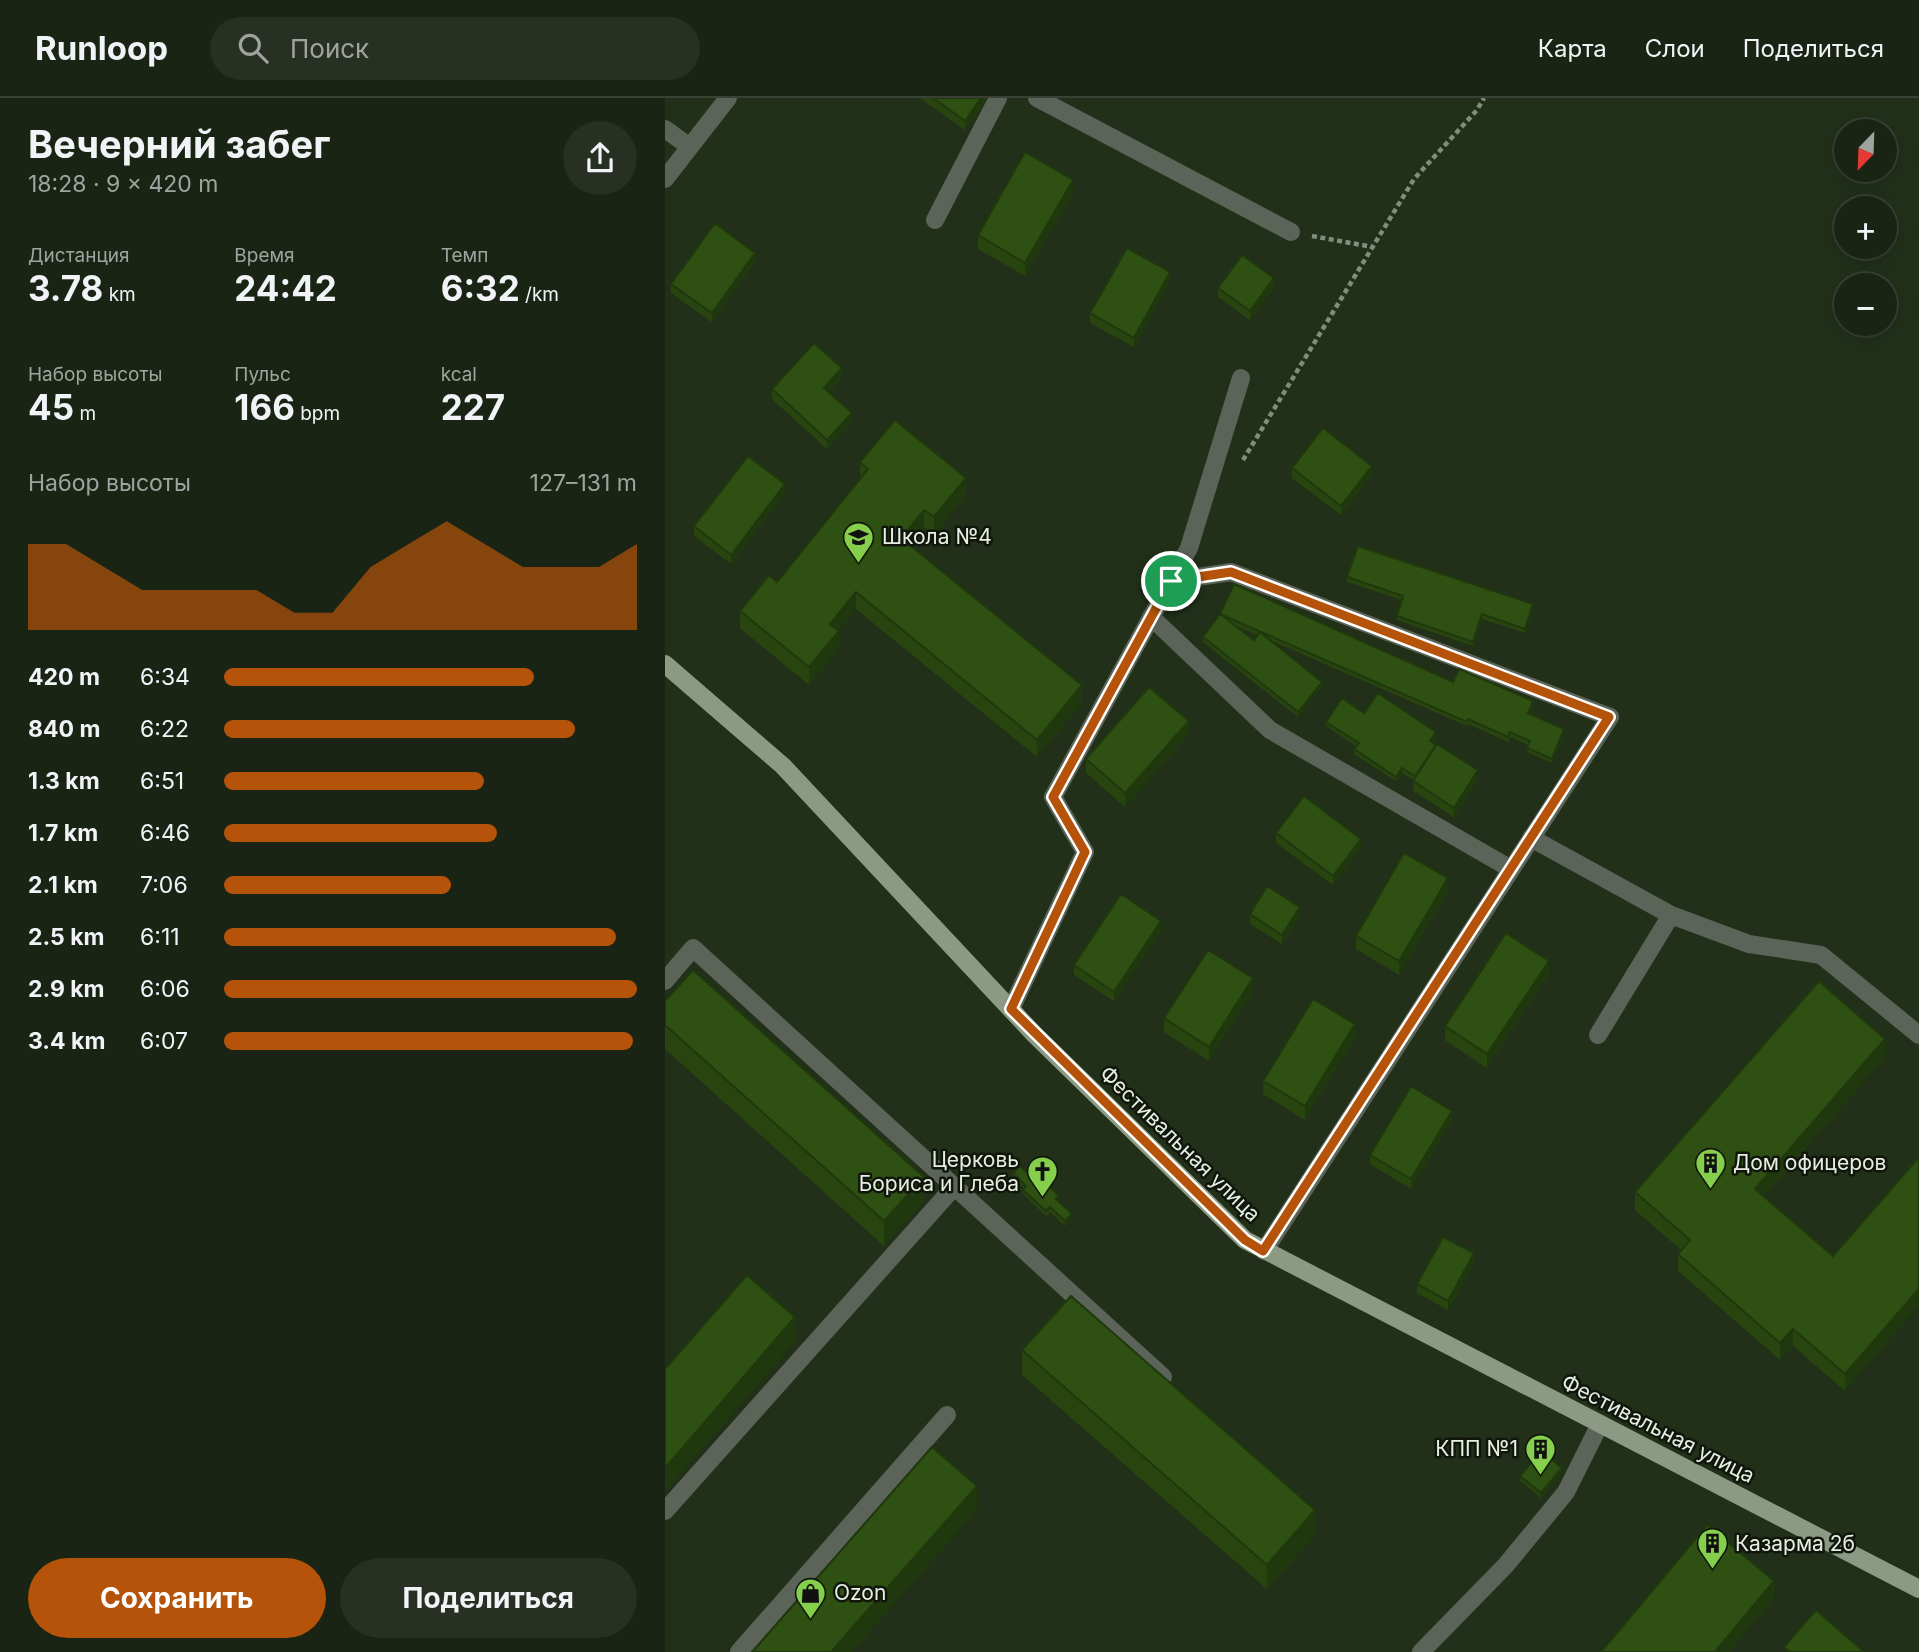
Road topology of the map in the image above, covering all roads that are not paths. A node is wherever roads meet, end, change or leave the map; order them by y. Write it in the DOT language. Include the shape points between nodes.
graph roads {
  1 [pos="728,98"];
  2 [pos="998,98"];
  3 [pos="1037,98"];
  4 [pos="665,129"];
  5 [pos="690,146"];
  6 [pos="665,179"];
  7 [pos="935,220"];
  8 [pos="1291,232"];
  9 [pos="1241,378"];
  10 [pos="1171,581"];
  11 [pos="1151,617"];
  12 [pos="665,664"];
  13 [pos="1531,838"];
  14 [pos="1511,869"];
  15 [pos="1671,915"];
  16 [pos="665,981"];
  17 [pos="1011,1009"];
  18 [pos="1598,1035"];
  19 [pos="1919,1035"];
  20 [pos="954,1187"];
  21 [pos="1263,1251"];
  22 [pos="1179,1392"];
  23 [pos="947,1415"];
  24 [pos="1599,1424"];
  25 [pos="665,1511"];
  26 [pos="1919,1589"];
  27 [pos="739,1652"];
  28 [pos="1421,1652"];
  1 -- 5 [label="street"];
  2 -- 7 [label="street"];
  3 -- 8 [label="street"];
  4 -- 5 [label="street"];
  5 -- 6 [label="street"];
  9 -- 10 [label="street" via="1189,548"];
  10 -- 11 [label="street"];
  10 -- 13 [label="street" via="1231,572 1609,717"];
  11 -- 14 [label="street" via="1270,730"];
  11 -- 17 [label="street" via="1053,797 1085,852"];
  12 -- 17 [label="main road, Фестивальная улица" via="783,766"];
  13 -- 14 [label="street"];
  13 -- 15 [label="street"];
  14 -- 21 [label="street"];
  15 -- 18 [label="street"];
  15 -- 19 [label="street" via="1749,944 1821,955"];
  16 -- 20 [label="street" via="693,948"];
  17 -- 21 [label="main road, Фестивальная улица" via="1245,1240"];
  20 -- 22 [label="street"];
  20 -- 25 [label="street"];
  21 -- 24 [label="main road, Фестивальная улица"];
  23 -- 27 [label="street"];
  24 -- 26 [label="main road, Фестивальная улица"];
  24 -- 28 [label="street" via="1566,1492 1506,1565"];
}
